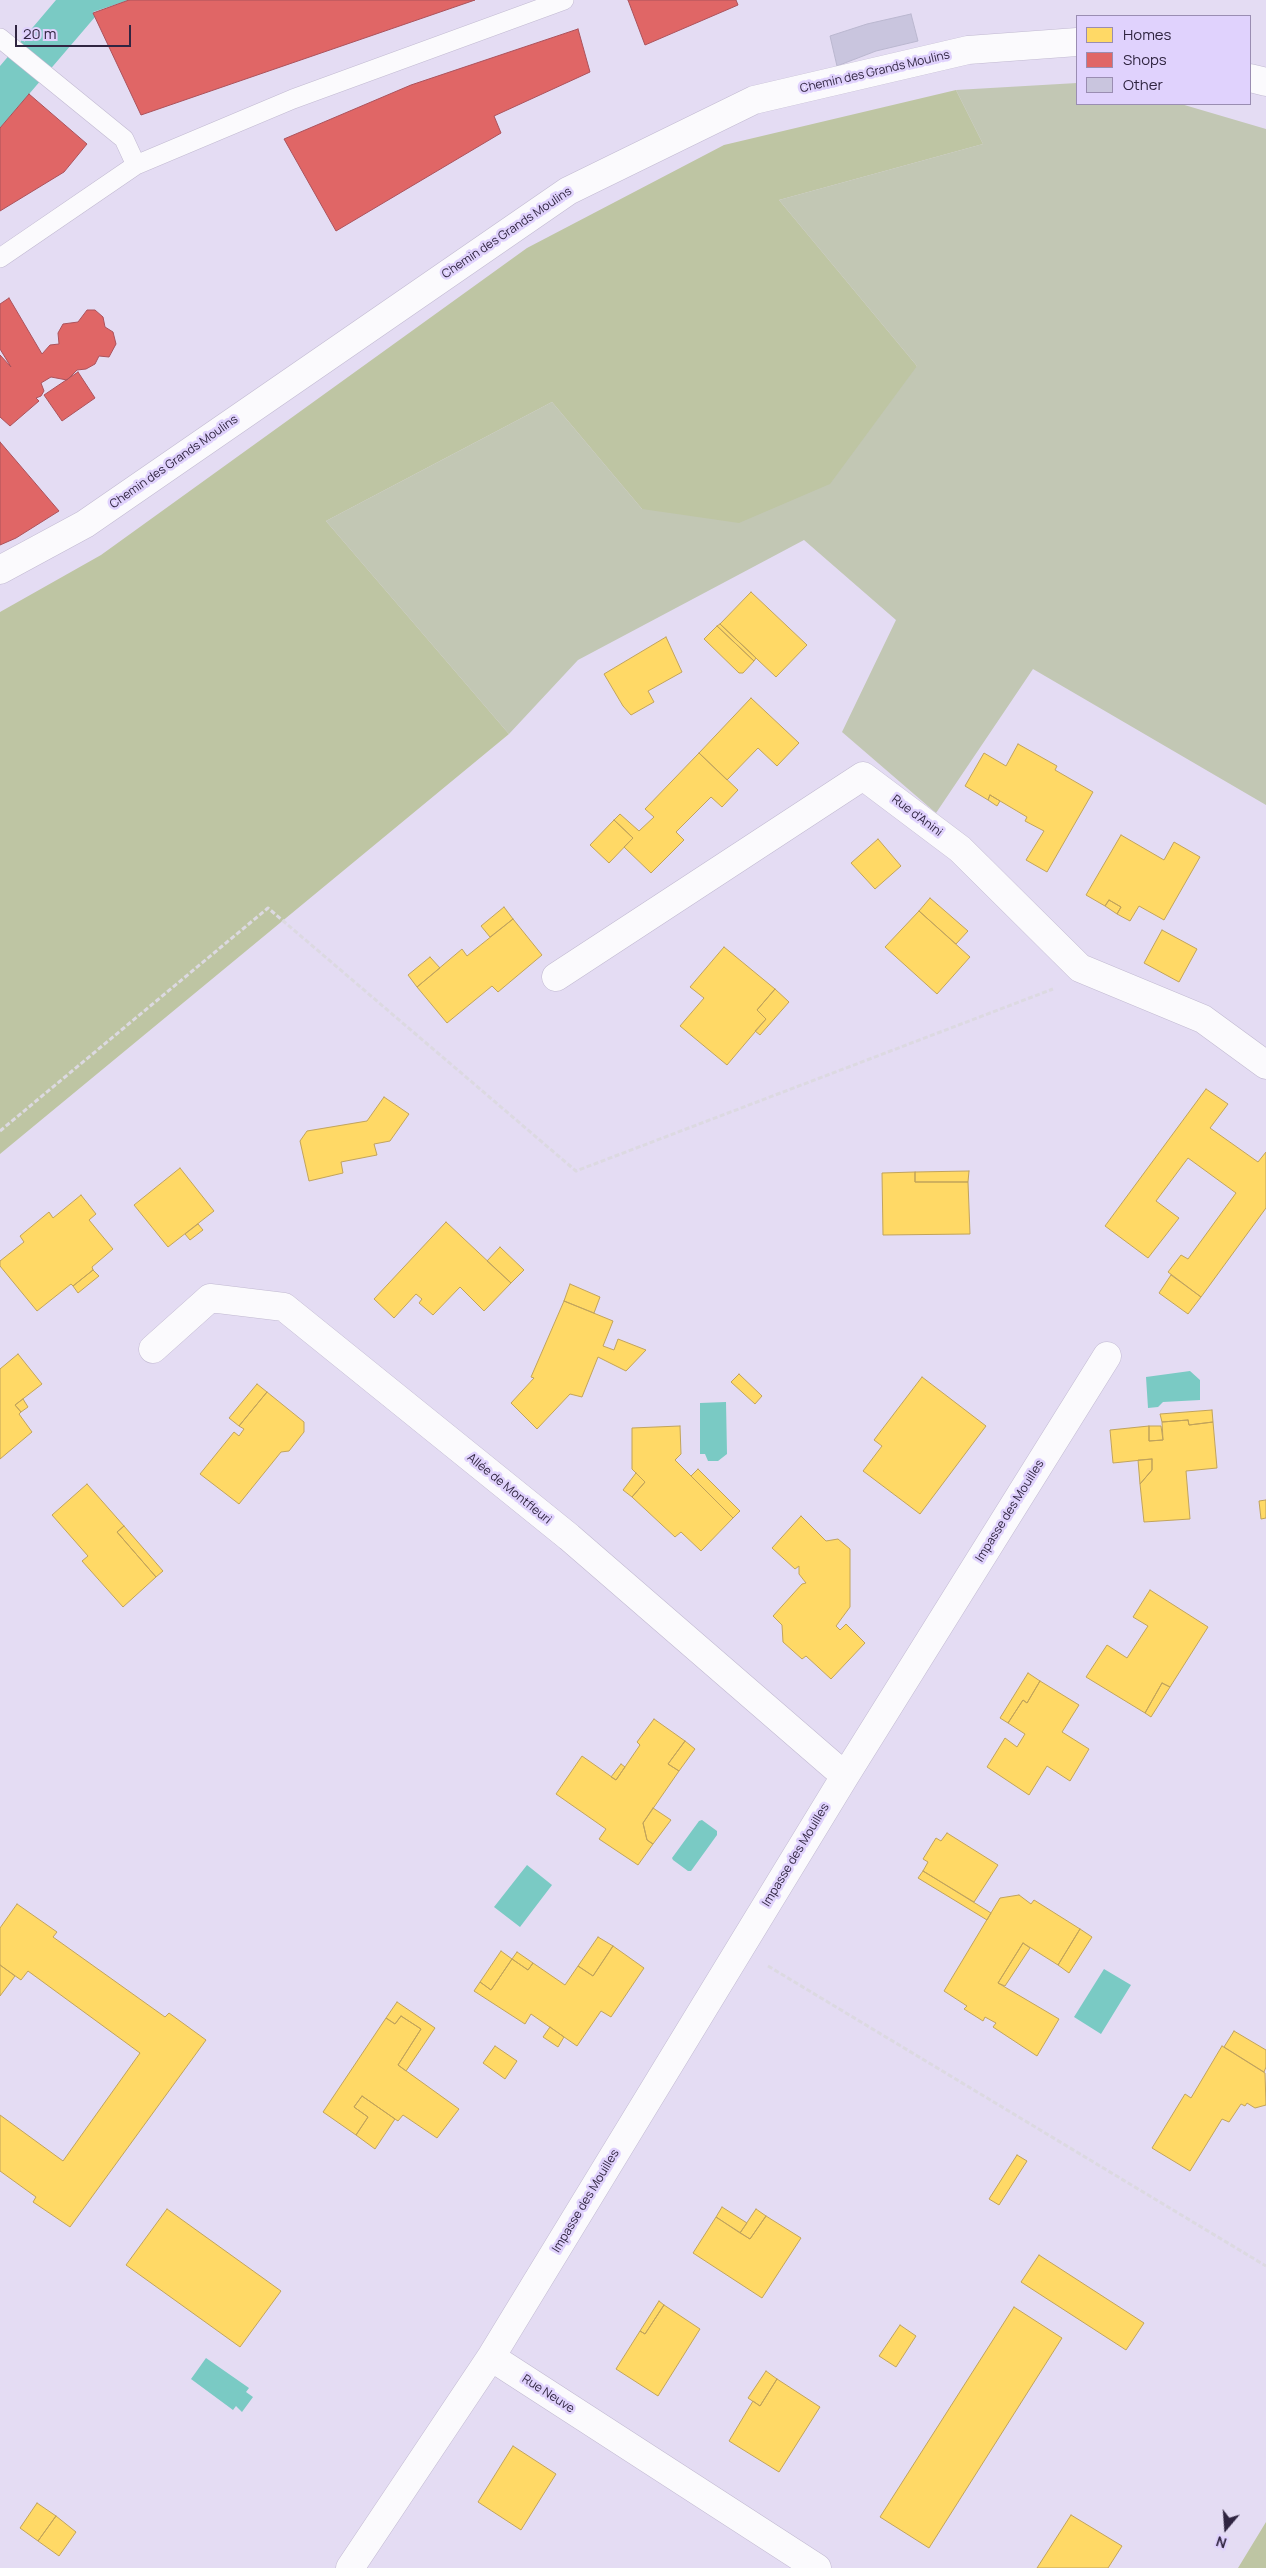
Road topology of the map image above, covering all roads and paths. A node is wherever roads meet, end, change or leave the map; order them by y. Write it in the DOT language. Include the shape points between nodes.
graph roads {
  1 [pos="564,0"];
  2 [pos="0,38"];
  3 [pos="1076,42"];
  4 [pos="1251,78"];
  5 [pos="1266,82"];
  6 [pos="136,165"];
  7 [pos="0,258"];
  8 [pos="0,570"];
  9 [pos="1080,968"];
  10 [pos="556,976"];
  11 [pos="1266,1065"];
  12 [pos="0,1131"];
  13 [pos="152,1349"];
  14 [pos="1107,1356"];
  15 [pos="845,1776"];
  16 [pos="739,1949"];
  17 [pos="1266,2266"];
  18 [pos="491,2357"];
  19 [pos="350,2568"];
  20 [pos="817,2568"];
  1 -- 6 [label="lane" via="293,99"];
  2 -- 6 [label="lane" via="124,139"];
  3 -- 8 [label="street, Chemin des Grands Moulins" via="968,50 754,100 576,186 85,524"];
  4 -- 5 [label="street"];
  6 -- 7 [label="lane"];
  9 -- 10 [label="street, Rue d'Anini" via="960,849 863,776"];
  9 -- 11 [label="street, Rue d'Anini" via="1203,1019"];
  9 -- 12 [label="path" via="1052,990 576,1171 268,908"];
  13 -- 15 [label="street, Allée de Montfleuri" via="210,1298 284,1307 568,1537"];
  14 -- 15 [label="street, Impasse des Mouilles"];
  15 -- 16 [label="street, Impasse des Mouilles"];
  16 -- 17 [label="path"];
  16 -- 18 [label="street, Impasse des Mouilles"];
  18 -- 19 [label="street"];
  18 -- 20 [label="street, Rue Neuve"];
}
